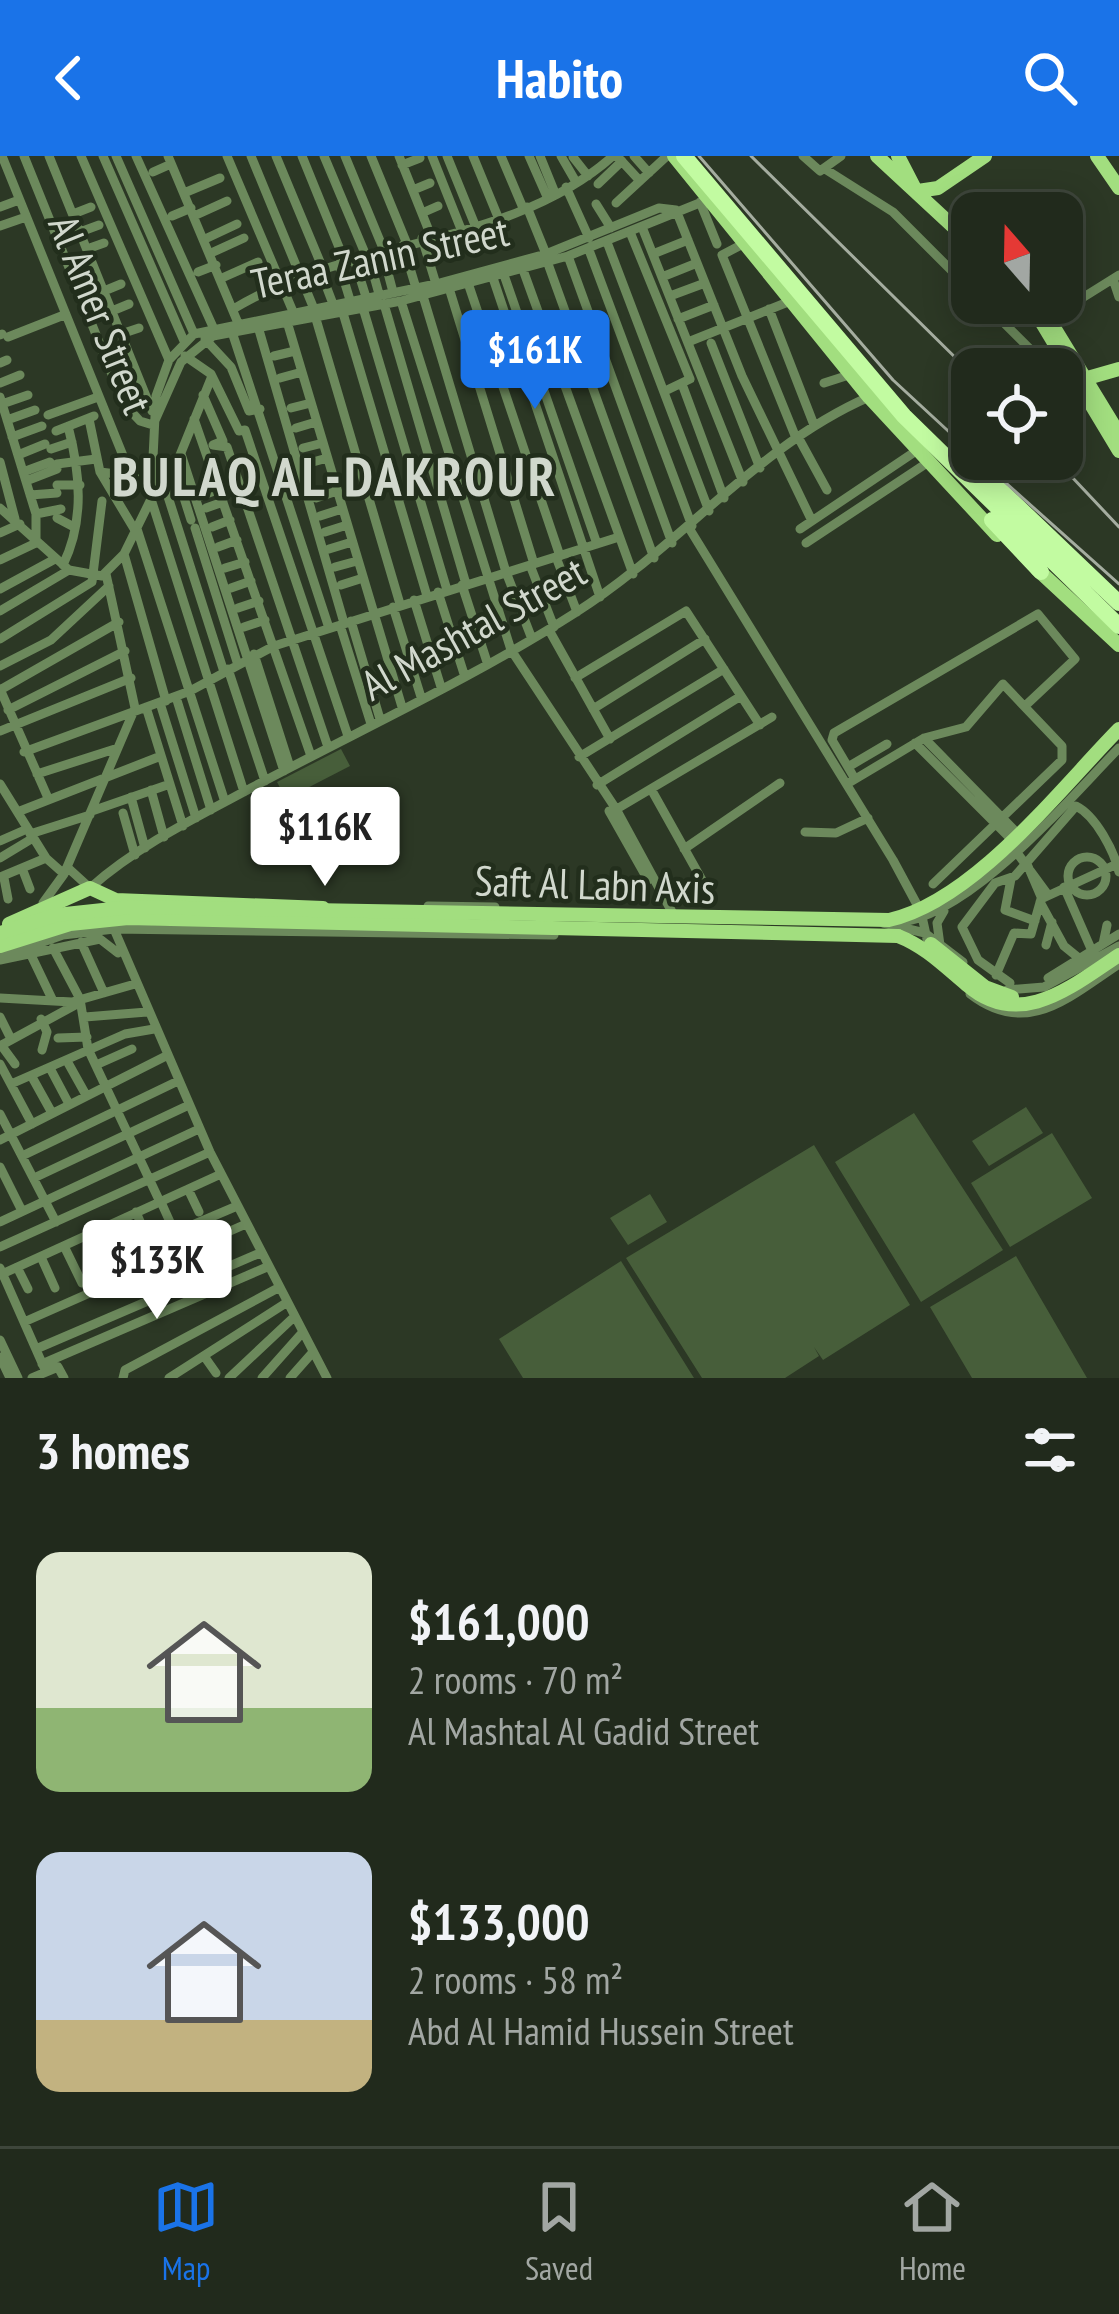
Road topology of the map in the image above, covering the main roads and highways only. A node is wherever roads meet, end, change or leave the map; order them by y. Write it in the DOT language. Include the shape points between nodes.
graph roads {
  1 [pos="670,156"];
  2 [pos="688,156"];
  3 [pos="985,156"];
  4 [pos="1100,157"];
  5 [pos="887,158"];
  6 [pos="1119,188"];
  7 [pos="916,189"];
  8 [pos="951,222"];
  9 [pos="1048,324"];
  10 [pos="1119,370"];
  11 [pos="1083,388"];
  12 [pos="1083,388"];
  13 [pos="1083,392"];
  14 [pos="1083,394"];
  15 [pos="878,397"];
  16 [pos="1119,423"];
  17 [pos="1119,434"];
  18 [pos="1119,451"];
  19 [pos="935,457"];
  20 [pos="1044,566"];
  21 [pos="1119,603"];
  22 [pos="1119,616"];
  23 [pos="1119,630"];
  24 [pos="1119,645"];
  25 [pos="1119,729"];
  26 [pos="323,908"];
  27 [pos="895,928"];
  28 [pos="0,930"];
  29 [pos="0,946"];
  30 [pos="1119,961"];
  1 -- 15 [label="main road"];
  2 -- 15 [label="highway"];
  2 -- 19 [label="highway"];
  3 -- 7 [label="main road" via="938,188"];
  4 -- 6 [label="main road"];
  5 -- 7 [label="main road"];
  7 -- 8 [label="main road"];
  9 -- 17 [label="main road, bridge"];
  10 -- 11 [label="main road"];
  10 -- 12 [label="main road"];
  13 -- 16 [label="main road"];
  14 -- 18 [label="main road"];
  15 -- 19 [label="highway"];
  15 -- 20 [label="highway"];
  19 -- 20 [label="highway"];
  19 -- 21 [label="highway" via="985,476"];
  19 -- 22 [label="highway"];
  20 -- 23 [label="highway"];
  20 -- 24 [label="main road"];
  25 -- 26 [label="main road, Saft Al Labn Axis, bridge" via="954,889 889,920"];
  26 -- 28 [label="main road, Saft Al Labn Axis, bridge" via="119,907"];
  26 -- 28 [label="main road, bridge" via="107,899 90,888"];
  27 -- 29 [label="main road, Saft Al Labn Axis" via="128,918 70,923"];
  27 -- 30 [label="main road, bridge" via="926,941 985,987 1042,995"];
  27 -- 30 [label="main road, bridge" via="979,995 1020,1006 1050,999"];
}
